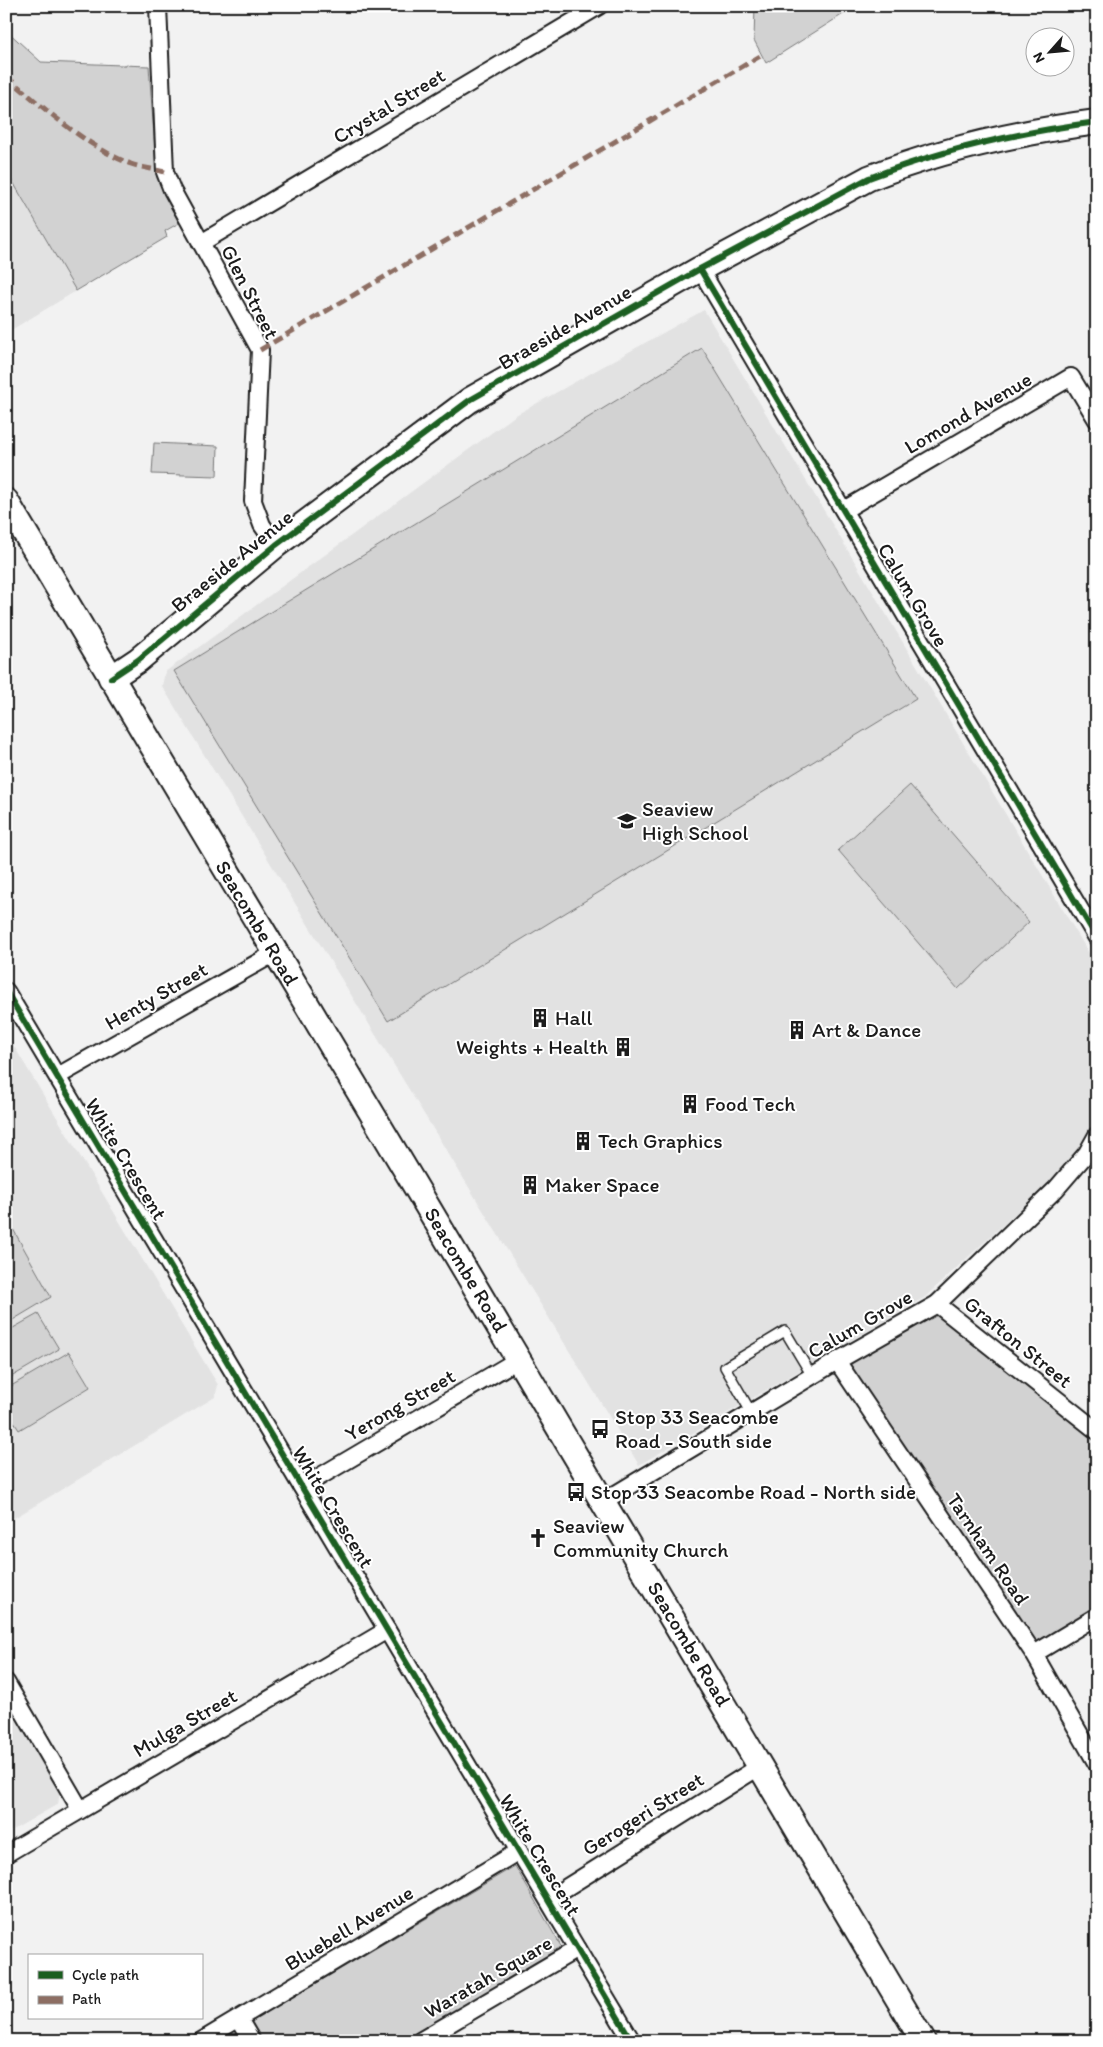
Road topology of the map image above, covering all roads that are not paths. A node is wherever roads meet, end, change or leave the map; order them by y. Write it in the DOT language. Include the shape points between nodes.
graph roads {
  1 [pos="158,6"];
  2 [pos="599,6"];
  3 [pos="1097,122"];
  4 [pos="201,243"];
  5 [pos="700,268"];
  6 [pos="1097,420"];
  7 [pos="6,501"];
  8 [pos="844,510"];
  9 [pos="276,545"];
  10 [pos="111,678"];
  11 [pos="1097,938"];
  12 [pos="275,953"];
  13 [pos="6,991"];
  14 [pos="58,1076"];
  15 [pos="1097,1135"];
  16 [pos="937,1304"];
  17 [pos="519,1359"];
  18 [pos="837,1361"];
  19 [pos="812,1376"];
  20 [pos="751,1412"];
  21 [pos="1097,1431"];
  22 [pos="302,1487"];
  23 [pos="604,1501"];
  24 [pos="1097,1616"];
  25 [pos="387,1630"];
  26 [pos="1034,1654"];
  27 [pos="6,1682"];
  28 [pos="1097,1764"];
  29 [pos="762,1765"];
  30 [pos="80,1809"];
  31 [pos="519,1851"];
  32 [pos="6,1854"];
  33 [pos="548,1899"];
  34 [pos="577,1949"];
  35 [pos="239,2018"];
  36 [pos="201,2041"];
  37 [pos="252,2041"];
  38 [pos="420,2041"];
  39 [pos="632,2041"];
  40 [pos="923,2041"];
  1 -- 4 [label="street, Glen Street" via="165,172"];
  2 -- 4 [label="street, Crystal Street"];
  3 -- 5 [label="main road, Braeside Avenue" via="992,142 896,168 869,178"];
  4 -- 9 [label="street, Glen Street" via="260,350 253,501 262,525"];
  5 -- 8 [label="street, Calum Grove"];
  5 -- 9 [label="main road, Braeside Avenue" via="470,400"];
  6 -- 8 [label="street, Lomond Avenue" via="1071,377"];
  7 -- 10 [label="main road, Seacombe Road"];
  8 -- 11 [label="street, Calum Grove"];
  9 -- 10 [label="main road, Braeside Avenue" via="138,660"];
  10 -- 12 [label="main road, Seacombe Road"];
  12 -- 14 [label="street, Henty Street"];
  12 -- 17 [label="main road, Seacombe Road"];
  13 -- 14 [label="street, White Crescent"];
  14 -- 22 [label="street, White Crescent"];
  15 -- 16 [label="street, Calum Grove" via="1087,1153 1056,1189"];
  16 -- 18 [label="street, Calum Grove"];
  16 -- 21 [label="street, Grafton Street"];
  17 -- 22 [label="street, Yerong Street"];
  17 -- 23 [label="main road, Seacombe Road"];
  18 -- 19 [label="street, Calum Grove"];
  18 -- 26 [label="street, Tarnham Road"];
  19 -- 20 [label="street, Calum Grove"];
  19 -- 20 [label="lane" via="785,1331 725,1367"];
  20 -- 23 [label="street, Calum Grove"];
  22 -- 25 [label="street, White Crescent"];
  23 -- 29 [label="main road, Seacombe Road"];
  24 -- 26 [label="street"];
  25 -- 30 [label="street, Mulga Street"];
  25 -- 31 [label="street, White Crescent"];
  26 -- 28 [label="street, Tarnham Road"];
  27 -- 30 [label="street"];
  29 -- 33 [label="street, Gerogeri Street"];
  29 -- 40 [label="main road, Seacombe Road"];
  30 -- 32 [label="street, Mulga Street"];
  31 -- 33 [label="street, White Crescent"];
  31 -- 35 [label="street, Bluebell Avenue"];
  33 -- 34 [label="street, White Crescent"];
  34 -- 38 [label="street, Waratah Square"];
  34 -- 39 [label="street, White Crescent"];
  35 -- 36 [label="street, Bluebell Avenue"];
  35 -- 37 [label="street"];
}
